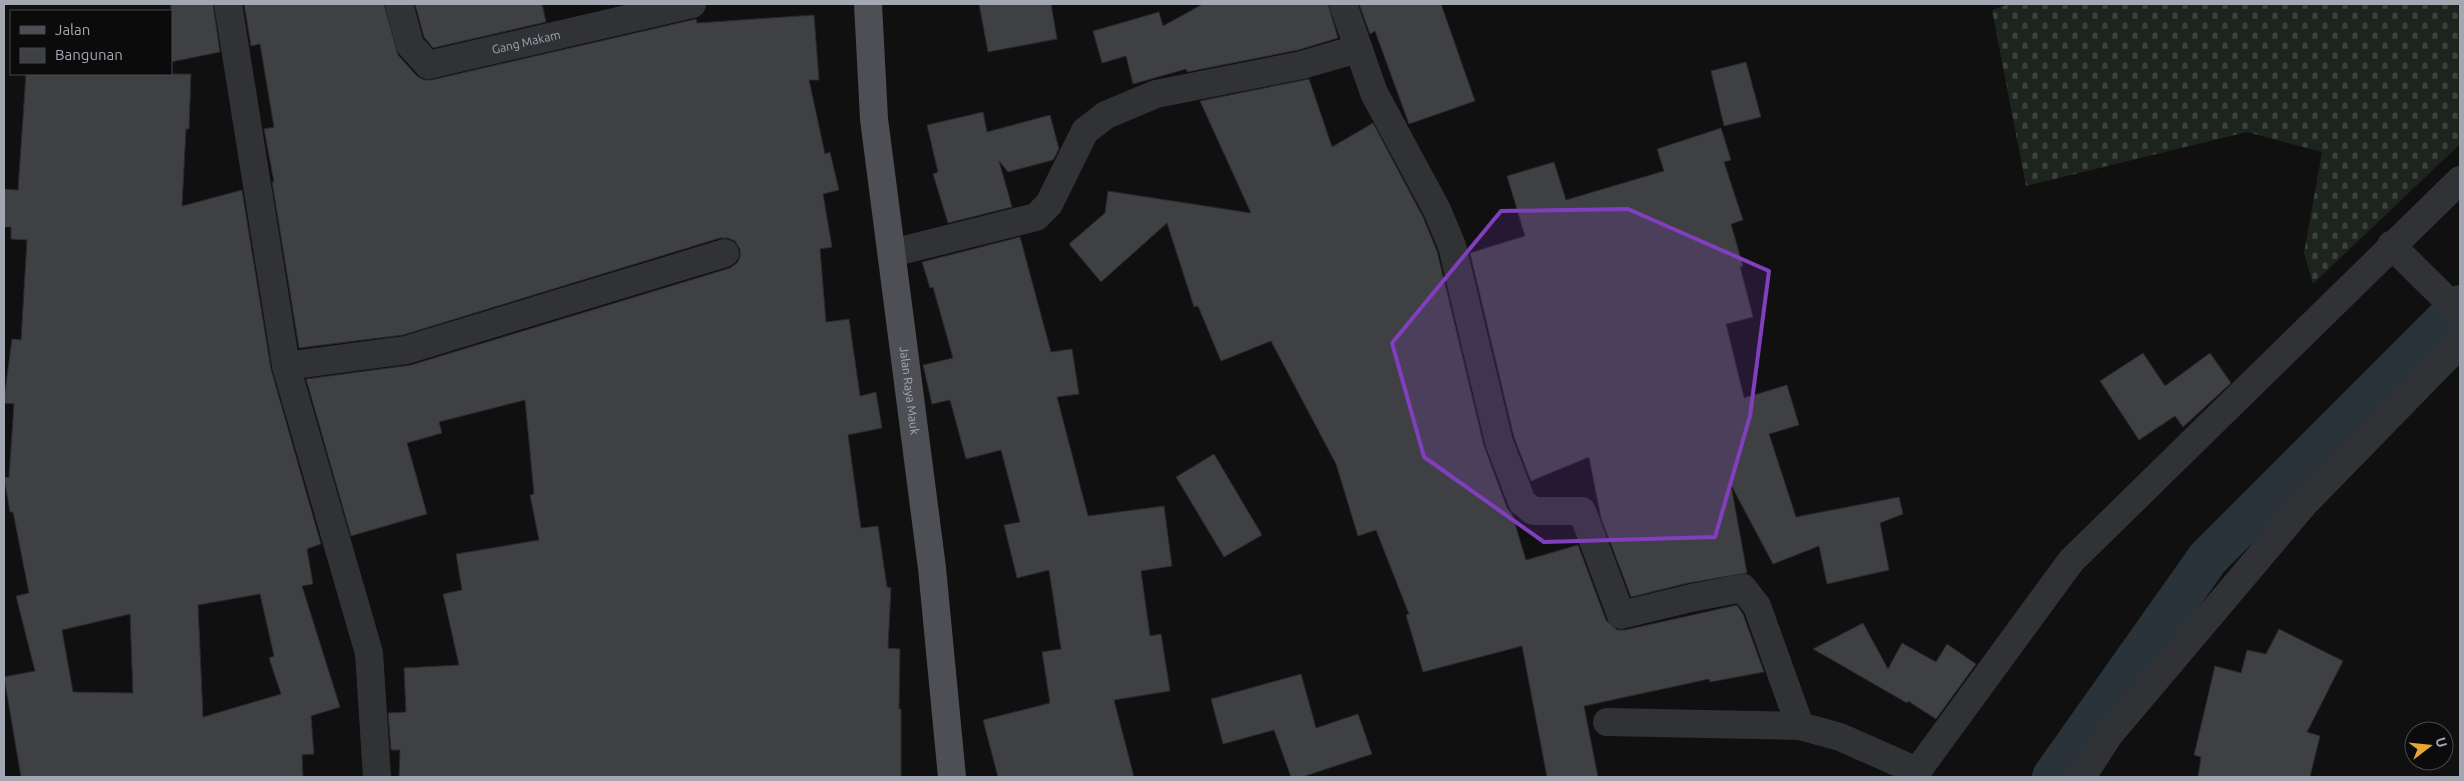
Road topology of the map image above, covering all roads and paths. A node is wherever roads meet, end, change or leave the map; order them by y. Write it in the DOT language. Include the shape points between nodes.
graph roads {
  1 [pos="228,4"];
  2 [pos="399,4"];
  3 [pos="692,4"];
  4 [pos="868,4"];
  5 [pos="1343,4"];
  6 [pos="1357,49"];
  7 [pos="2460,180"];
  8 [pos="2398,251"];
  9 [pos="725,252"];
  10 [pos="892,253"];
  11 [pos="2460,313"];
  12 [pos="2460,344"];
  13 [pos="286,366"];
  14 [pos="1607,722"];
  15 [pos="1800,726"];
  16 [pos="1915,774"];
  17 [pos="377,777"];
  18 [pos="952,777"];
  19 [pos="2082,777"];
  1 -- 13 [label="street"];
  2 -- 3 [label="street, Gang Makam" via="410,45 428,65"];
  4 -- 10 [label="main road, Jalan Raya Mauk" via="874,119"];
  5 -- 6 [label="street"];
  6 -- 10 [label="street" via="1302,65 1156,94 1106,115 1085,131 1049,204 1036,217"];
  6 -- 15 [label="street" via="1374,93 1437,210 1452,246 1499,442 1522,502 1533,511 1582,511 1620,615 1743,588 1757,606"];
  7 -- 8 [label="street"];
  8 -- 11 [label="street"];
  8 -- 16 [label="street" via="2374,267 2071,561"];
  9 -- 13 [label="street" via="406,350"];
  10 -- 18 [label="main road, Jalan Raya Mauk" via="932,568"];
  12 -- 19 [label="street" via="2304,504 2109,735"];
  13 -- 17 [label="street" via="368,653"];
  14 -- 15 [label="street"];
  15 -- 16 [label="street" via="1840,737"];
}
